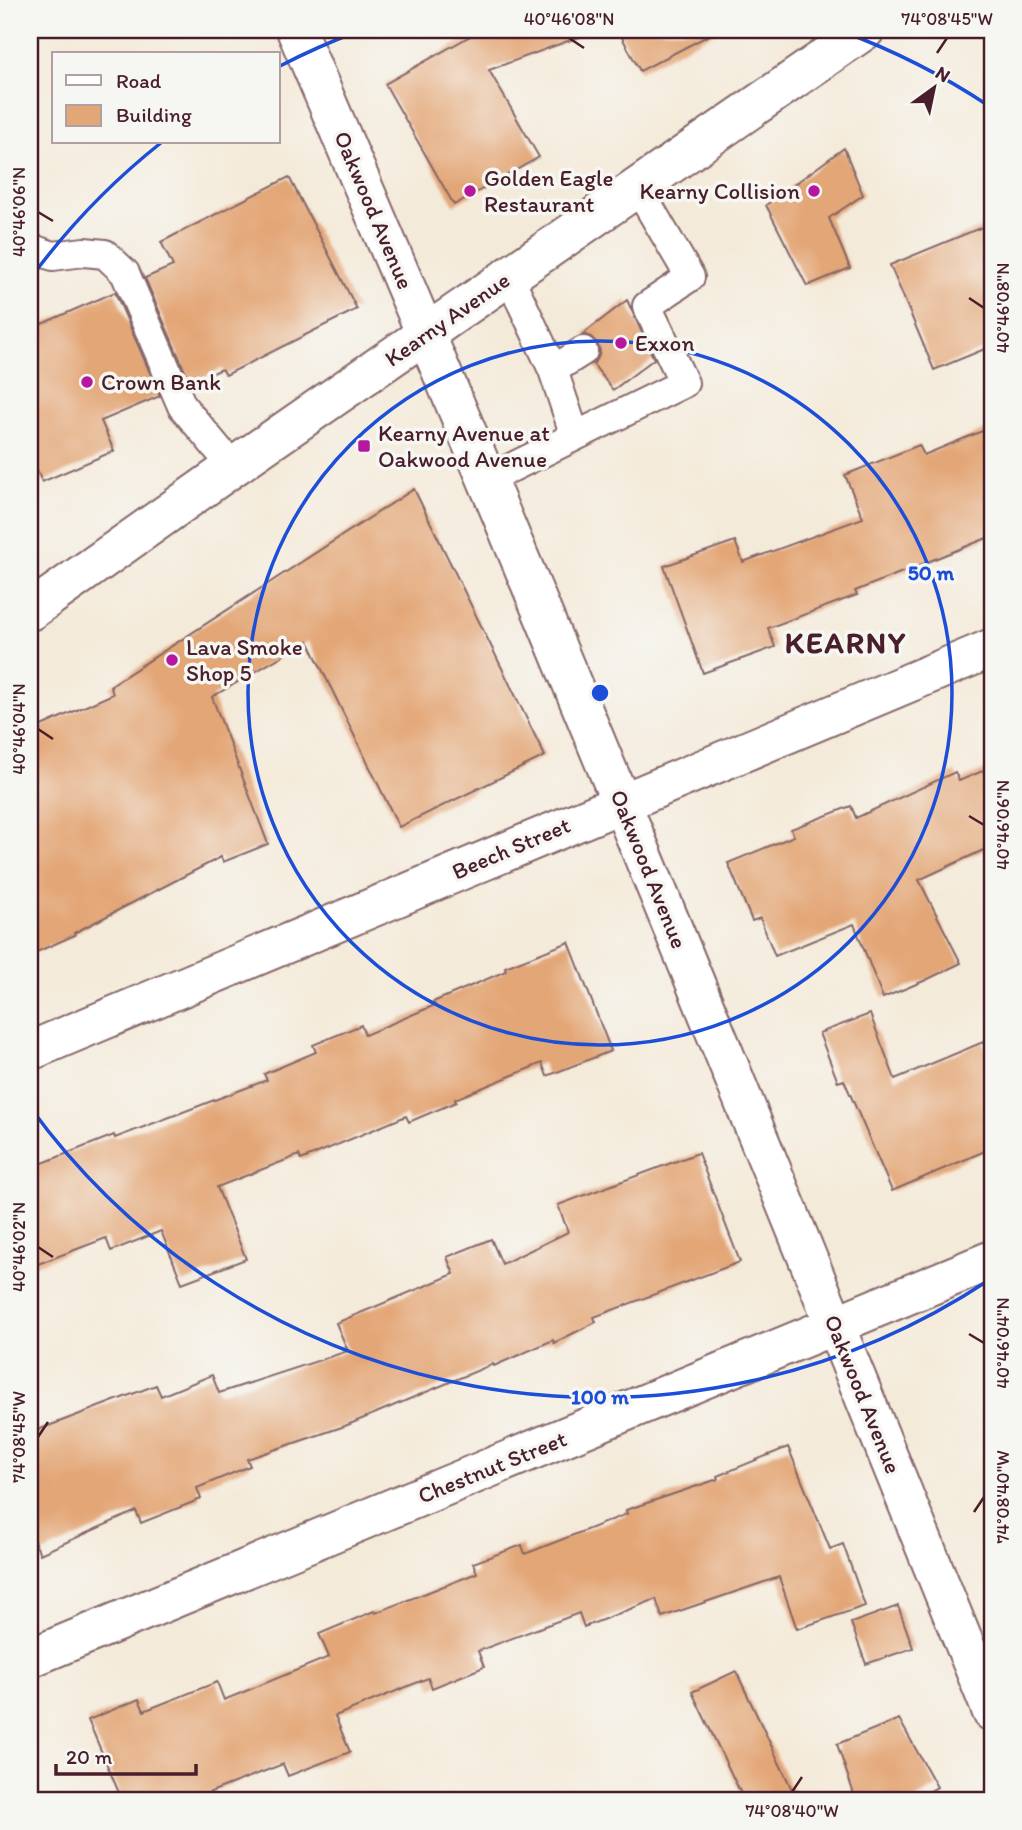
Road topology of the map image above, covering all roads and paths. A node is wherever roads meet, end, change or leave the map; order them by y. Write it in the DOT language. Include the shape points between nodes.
graph roads {
  1 [pos="296,30"];
  2 [pos="844,36"];
  3 [pos="638,188"];
  4 [pos="30,248"];
  5 [pos="509,276"];
  6 [pos="427,333"];
  7 [pos="583,351"];
  8 [pos="553,370"];
  9 [pos="575,436"];
  10 [pos="233,467"];
  11 [pos="488,480"];
  12 [pos="33,600"];
  13 [pos="992,648"];
  14 [pos="622,802"];
  15 [pos="30,1051"];
  16 [pos="992,1260"];
  17 [pos="835,1325"];
  18 [pos="30,1658"];
  19 [pos="992,1713"];
  1 -- 6 [label="street, Oakwood Avenue"];
  2 -- 3 [label="street, Kearny Avenue"];
  3 -- 5 [label="street, Kearny Avenue"];
  3 -- 9 [label="lane" via="690,277 642,310 684,383"];
  4 -- 10 [label="lane" via="53,256 105,254 124,272 182,406"];
  5 -- 6 [label="street, Kearny Avenue"];
  5 -- 8 [label="lane"];
  6 -- 10 [label="street, Kearny Avenue"];
  6 -- 11 [label="street, Oakwood Avenue"];
  7 -- 8 [label="lane"];
  8 -- 9 [label="lane"];
  9 -- 11 [label="lane"];
  10 -- 12 [label="street, Kearny Avenue"];
  11 -- 14 [label="street, Oakwood Avenue"];
  13 -- 14 [label="street, Beech Street"];
  14 -- 15 [label="street, Beech Street"];
  14 -- 17 [label="street, Oakwood Avenue"];
  16 -- 17 [label="street, Chestnut Street"];
  17 -- 18 [label="street, Chestnut Street"];
  17 -- 19 [label="street, Oakwood Avenue"];
}
